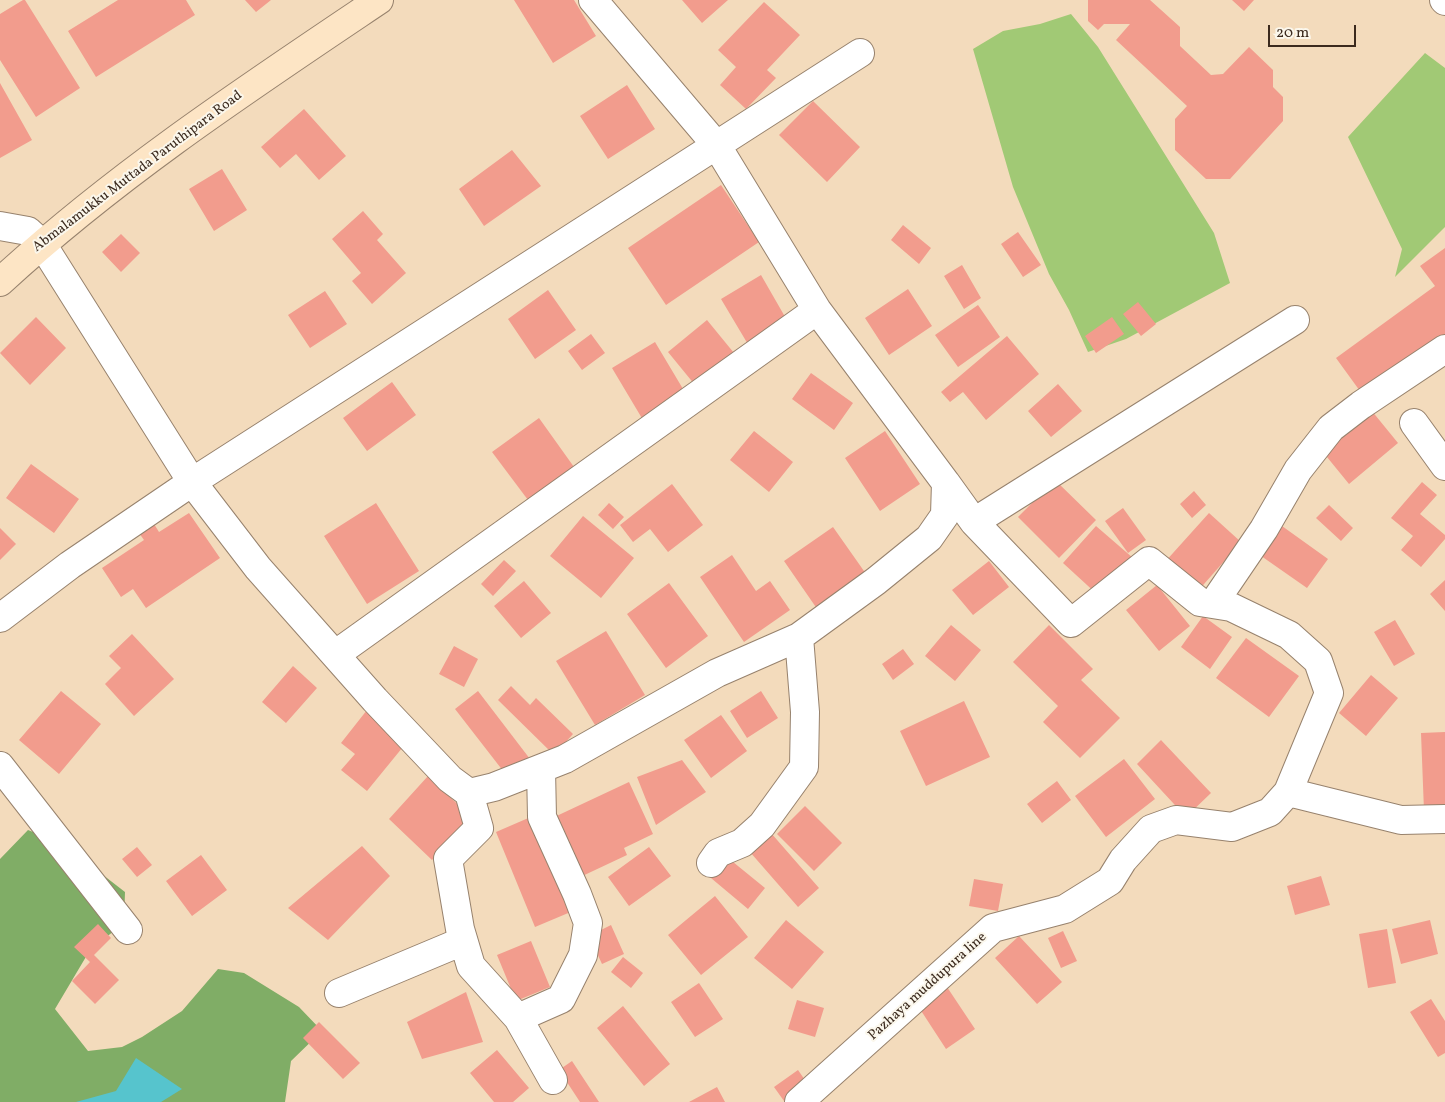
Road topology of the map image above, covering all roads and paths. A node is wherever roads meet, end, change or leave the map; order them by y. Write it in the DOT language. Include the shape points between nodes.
graph roads {
  1 [pos="379,0"];
  2 [pos="593,0"];
  3 [pos="860,53"];
  4 [pos="717,146"];
  5 [pos="0,226"];
  6 [pos="42,244"];
  7 [pos="0,282"];
  8 [pos="817,310"];
  9 [pos="1295,320"];
  10 [pos="1445,349"];
  11 [pos="1414,423"];
  12 [pos="1445,466"];
  13 [pos="192,482"];
  14 [pos="946,483"];
  15 [pos="974,522"];
  16 [pos="1213,604"];
  17 [pos="0,618"];
  18 [pos="798,637"];
  19 [pos="336,654"];
  20 [pos="0,766"];
  21 [pos="541,769"];
  22 [pos="1288,792"];
  23 [pos="469,793"];
  24 [pos="1445,819"];
  25 [pos="710,863"];
  26 [pos="128,930"];
  27 [pos="463,941"];
  28 [pos="339,993"];
  29 [pos="518,1018"];
  30 [pos="553,1080"];
  31 [pos="799,1102"];
  1 -- 6 [label="main road, Abmalamukku Muttada Paruthipara Road" via="204,117"];
  2 -- 4 [label="street"];
  3 -- 4 [label="street"];
  4 -- 8 [label="street"];
  4 -- 13 [label="street"];
  5 -- 6 [label="street" via="28,231"];
  6 -- 7 [label="main road, Abmalamukku Muttada Paruthipara Road"];
  6 -- 13 [label="street"];
  8 -- 14 [label="street"];
  8 -- 19 [label="street"];
  9 -- 15 [label="street"];
  10 -- 16 [label="street" via="1331,428 1298,470 1264,529"];
  11 -- 12 [label="street"];
  13 -- 17 [label="street" via="70,565"];
  13 -- 19 [label="street" via="258,568"];
  14 -- 15 [label="street"];
  14 -- 18 [label="street" via="945,515 929,538"];
  15 -- 16 [label="street, Pazhaya muddupura line" via="1072,623 1149,561 1200,602"];
  16 -- 22 [label="street, Pazhaya muddupura line" via="1231,607 1289,635 1318,660 1330,693"];
  18 -- 21 [label="street" via="717,673 565,759"];
  18 -- 25 [label="street" via="805,712 804,767 762,825 742,843 718,853"];
  19 -- 23 [label="street" via="443,772"];
  20 -- 26 [label="street"];
  21 -- 23 [label="street"];
  21 -- 29 [label="street" via="542,817 588,923 583,955 561,999"];
  22 -- 24 [label="street" via="1401,820"];
  22 -- 31 [label="street, Pazhaya muddupura line" via="1270,812 1232,828 1176,820 1151,829 1123,860 1110,881 1066,909 993,928"];
  23 -- 27 [label="street" via="479,828 448,859"];
  27 -- 28 [label="street"];
  27 -- 29 [label="street" via="471,966"];
  29 -- 30 [label="street"];
}
